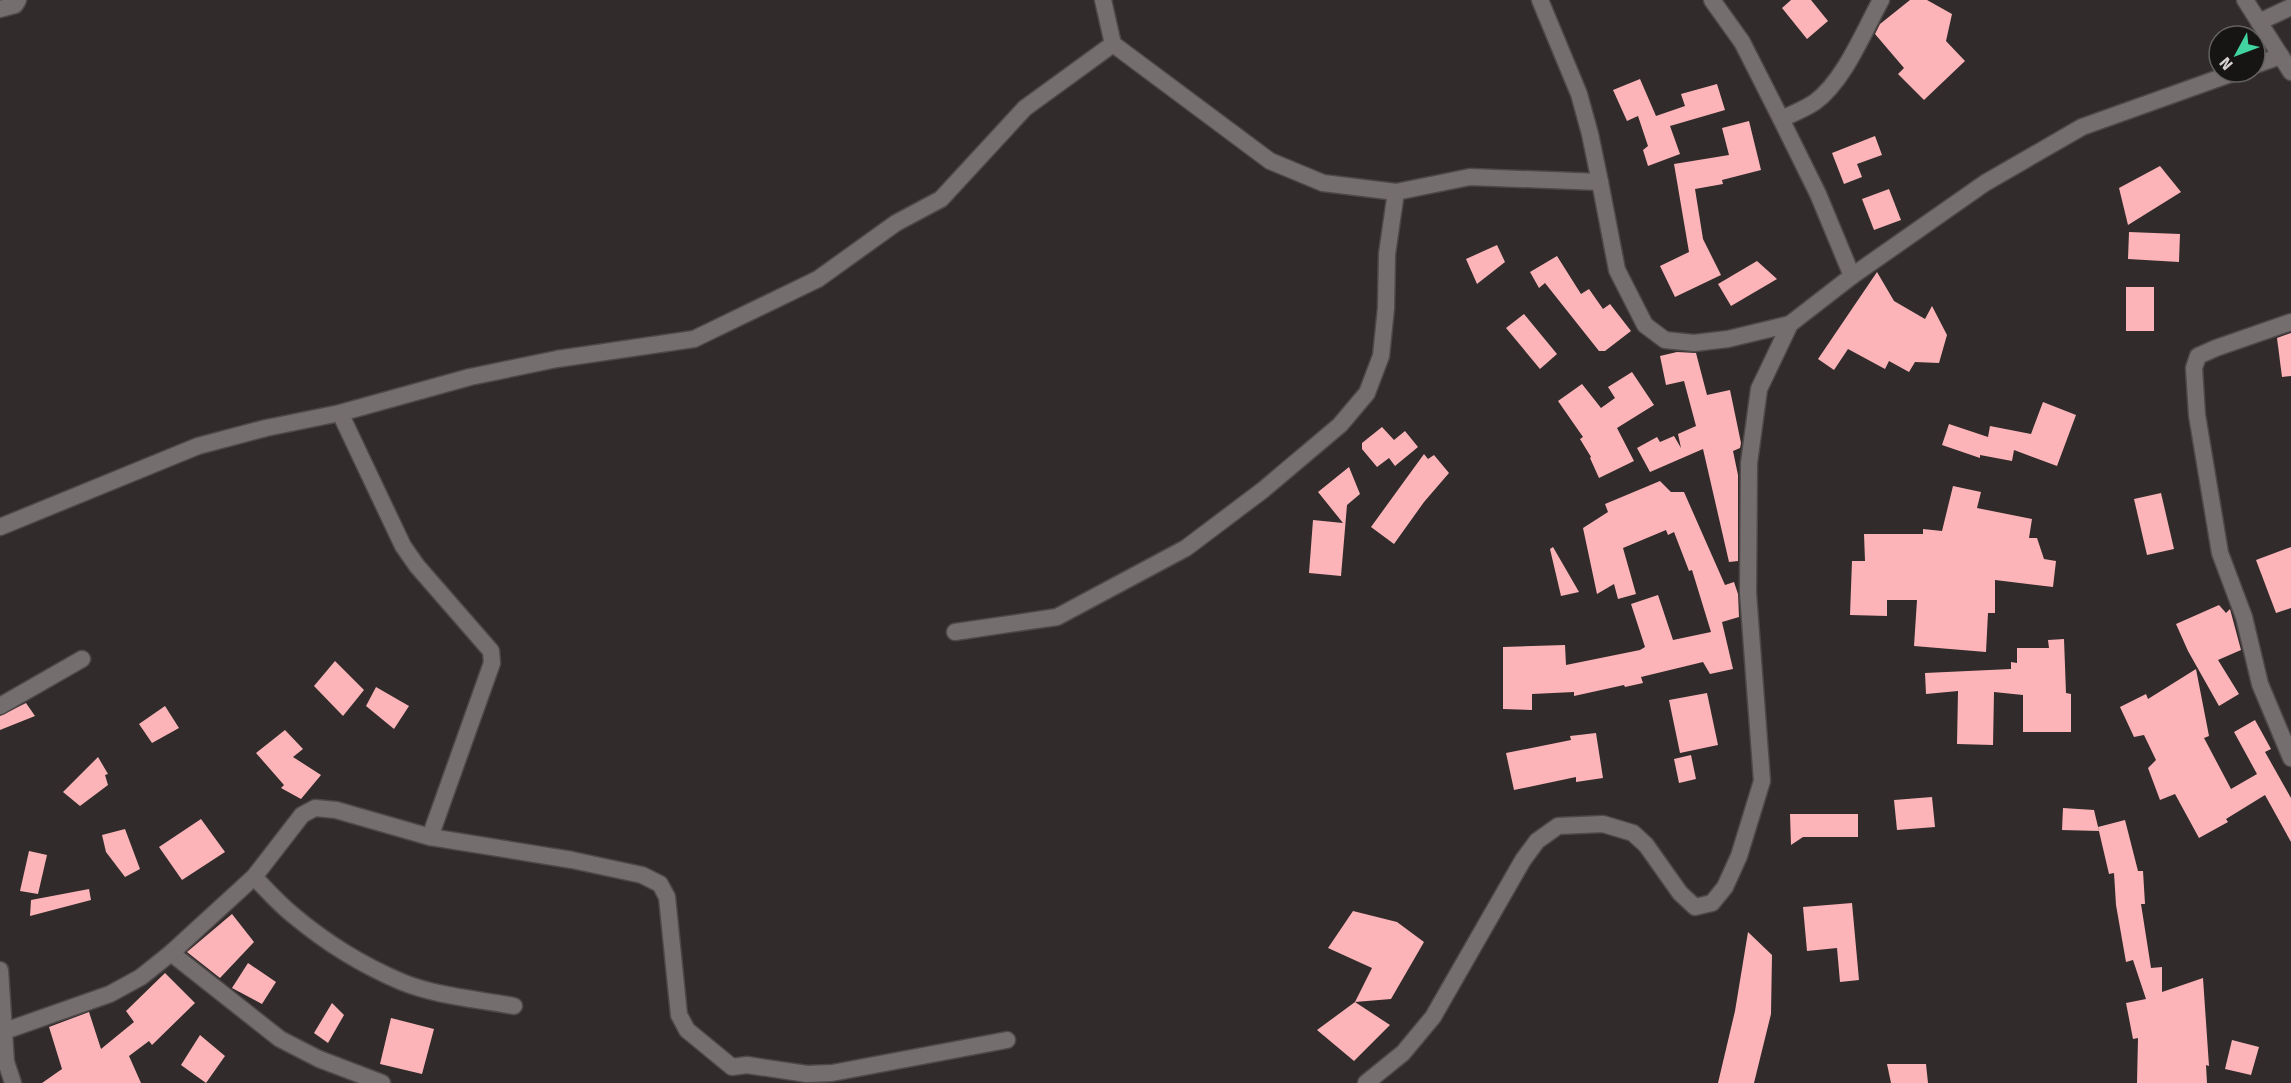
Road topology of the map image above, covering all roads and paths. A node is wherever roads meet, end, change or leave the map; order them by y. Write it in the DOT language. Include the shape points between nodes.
graph roads {
  1 [pos="18,0"];
  2 [pos="1103,0"];
  3 [pos="1540,0"];
  4 [pos="1712,0"];
  5 [pos="1881,0"];
  6 [pos="2245,0"];
  7 [pos="2291,7"];
  8 [pos="0,9"];
  9 [pos="2259,22"];
  10 [pos="1113,44"];
  11 [pos="2281,56"];
  12 [pos="2267,61"];
  13 [pos="2291,72"];
  14 [pos="2207,82"];
  15 [pos="1781,119"];
  16 [pos="1600,182"];
  17 [pos="1396,192"];
  18 [pos="1852,276"];
  19 [pos="2291,322"];
  20 [pos="1790,324"];
  21 [pos="340,413"];
  22 [pos="0,527"];
  23 [pos="956,632"];
  24 [pos="82,658"];
  25 [pos="0,706"];
  26 [pos="2291,758"];
  27 [pos="430,837"];
  28 [pos="254,877"];
  29 [pos="171,953"];
  30 [pos="0,970"];
  31 [pos="514,1006"];
  32 [pos="2,1032"];
  33 [pos="1007,1040"];
  34 [pos="730,1075"];
  35 [pos="13,1083"];
  36 [pos="382,1083"];
  37 [pos="1366,1083"];
  1 -- 8 [label="street" via="15,5"];
  2 -- 10 [label="street"];
  3 -- 16 [label="street" via="1579,94"];
  4 -- 15 [label="street" via="1742,42"];
  5 -- 15 [label="street" via="1834,82 1815,102"];
  6 -- 9 [label="street"];
  7 -- 9 [label="street"];
  9 -- 11 [label="street"];
  10 -- 17 [label="street" via="1270,161 1323,183"];
  10 -- 21 [label="street" via="1025,108 941,199 896,224 818,279 694,339 557,359 470,377"];
  11 -- 12 [label="street"];
  11 -- 13 [label="street"];
  14 -- 18 [label="street" via="2082,127 1984,183"];
  15 -- 18 [label="street"];
  16 -- 17 [label="street" via="1470,177"];
  16 -- 20 [label="street" via="1617,270 1645,325 1665,340 1694,343 1728,339"];
  17 -- 23 [label="street" via="1387,254 1381,356 1367,393 1340,425 1186,548 1057,617"];
  18 -- 20 [label="street"];
  19 -- 26 [label="street" via="2198,356 2194,368 2196,415 2220,553 2244,617 2260,684"];
  20 -- 37 [label="street" via="1759,389 1749,463 1748,593 1762,781 1739,856 1725,887 1712,903 1695,907 1633,833 1603,824 1558,826 1537,842 1523,861 1432,1017 1403,1053"];
  21 -- 22 [label="street" via="198,446"];
  21 -- 27 [label="street" via="403,546 491,651 492,663"];
  24 -- 25 [label="street"];
  27 -- 28 [label="street" via="336,810 315,808 302,814"];
  27 -- 34 [label="street" via="584,863 642,875 660,884 667,897 679,1015 687,1030"];
  28 -- 29 [label="street"];
  28 -- 31 [label="street" via="293,915 330,943 403,983"];
  29 -- 32 [label="street" via="141,977 110,994"];
  29 -- 36 [label="street" via="280,1039"];
  30 -- 32 [label="street"];
  32 -- 35 [label="street"];
  33 -- 34 [label="street" via="832,1073 807,1074 747,1065"];
}
